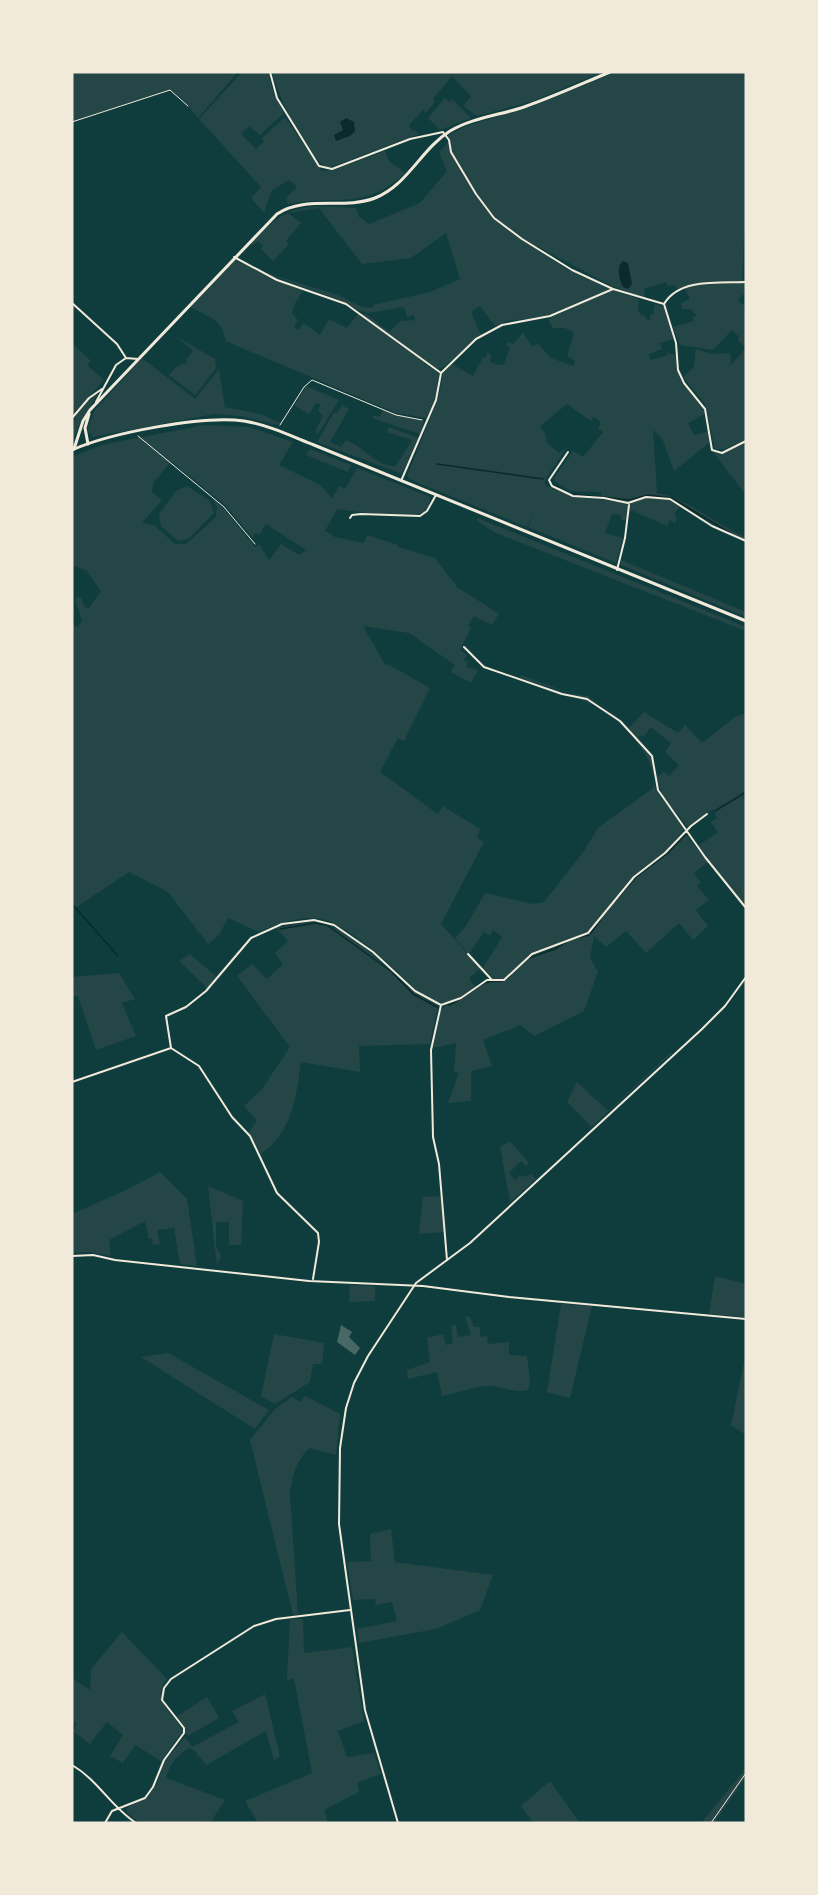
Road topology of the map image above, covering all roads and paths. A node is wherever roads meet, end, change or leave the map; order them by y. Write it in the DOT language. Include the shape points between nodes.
graph roads {
  1 [pos="270,72"];
  2 [pos="610,72"];
  3 [pos="188,105"];
  4 [pos="72,122"];
  5 [pos="447,135"];
  6 [pos="234,257"];
  7 [pos="746,282"];
  8 [pos="613,289"];
  9 [pos="72,303"];
  10 [pos="664,304"];
  11 [pos="126,358"];
  12 [pos="138,359"];
  13 [pos="441,373"];
  14 [pos="102,389"];
  15 [pos="95,405"];
  16 [pos="72,418"];
  17 [pos="426,421"];
  18 [pos="278,431"];
  19 [pos="134,433"];
  20 [pos="746,441"];
  21 [pos="88,444"];
  22 [pos="73,449"];
  23 [pos="568,452"];
  24 [pos="401,481"];
  25 [pos="436,495"];
  26 [pos="628,503"];
  27 [pos="350,518"];
  28 [pos="746,541"];
  29 [pos="255,544"];
  30 [pos="617,570"];
  31 [pos="746,621"];
  32 [pos="464,647"];
  33 [pos="707,814"];
  34 [pos="687,830"];
  35 [pos="746,908"];
  36 [pos="468,954"];
  37 [pos="746,977"];
  38 [pos="492,980"];
  39 [pos="441,1005"];
  40 [pos="171,1048"];
  41 [pos="72,1082"];
  42 [pos="72,1256"];
  43 [pos="447,1260"];
  44 [pos="313,1280"];
  45 [pos="413,1286"];
  46 [pos="746,1319"];
  47 [pos="350,1610"];
  48 [pos="72,1765"];
  49 [pos="746,1773"];
  50 [pos="117,1808"];
  51 [pos="105,1823"];
  52 [pos="136,1823"];
  53 [pos="398,1823"];
  54 [pos="711,1823"];
  1 -- 5 [label="street" via="286,114 315,162 326,170 410,139 439,131"];
  2 -- 5 [label="main road" via="528,106 460,126"];
  3 -- 4 [label="path" via="170,90"];
  5 -- 6 [label="main road" via="385,193 357,203 288,208 266,222"];
  5 -- 8 [label="street" via="452,155 494,218 572,270"];
  6 -- 12 [label="main road"];
  6 -- 13 [label="street" via="277,280 346,304"];
  7 -- 10 [label="street" via="680,287"];
  8 -- 10 [label="street"];
  8 -- 13 [label="street" via="550,316 497,327 471,343"];
  9 -- 11 [label="street" via="117,344"];
  10 -- 20 [label="street" via="676,343 678,369 705,409 712,450 722,453"];
  11 -- 12 [label="street"];
  11 -- 14 [label="street" via="116,365"];
  12 -- 15 [label="main road"];
  13 -- 17 [label="street" via="436,400"];
  14 -- 15 [label="street"];
  14 -- 16 [label="street" via="88,398"];
  15 -- 21 [label="main road" via="86,423"];
  15 -- 22 [label="main road" via="83,421"];
  17 -- 18 [label="path" via="396,415 311,380"];
  17 -- 24 [label="street"];
  18 -- 19 [label="main road" via="246,422 213,420"];
  18 -- 24 [label="main road"];
  19 -- 21 [label="main road"];
  19 -- 29 [label="path" via="224,507"];
  21 -- 22 [label="main road"];
  23 -- 26 [label="street" via="549,480 551,485 570,495"];
  24 -- 25 [label="main road"];
  25 -- 27 [label="street" via="420,516 362,514"];
  25 -- 30 [label="main road"];
  26 -- 28 [label="street" via="646,497 670,499 712,526"];
  26 -- 30 [label="street"];
  30 -- 31 [label="main road"];
  32 -- 34 [label="street" via="484,667 587,699 615,716 652,756 657,787"];
  33 -- 34 [label="street"];
  34 -- 35 [label="street"];
  34 -- 38 [label="street" via="668,851 634,877 588,933 534,953 504,980"];
  36 -- 38 [label="street"];
  37 -- 43 [label="street" via="702,1029 486,1229"];
  38 -- 39 [label="street"];
  39 -- 40 [label="street" via="415,992 373,952 334,925 320,920 299,921 278,925 251,938 206,990 186,1007 166,1016"];
  39 -- 43 [label="street" via="431,1047 433,1137"];
  40 -- 41 [label="street"];
  40 -- 44 [label="street" via="199,1066 232,1117 250,1136 277,1193 318,1233"];
  42 -- 44 [label="street" via="93,1255"];
  43 -- 45 [label="street"];
  44 -- 45 [label="street"];
  45 -- 46 [label="street"];
  45 -- 47 [label="street" via="362,1365 346,1408 338,1502"];
  47 -- 50 [label="street" via="276,1619 254,1626 171,1679 162,1698 184,1733 163,1761 144,1798"];
  47 -- 53 [label="street" via="366,1715"];
  48 -- 50 [label="street" via="90,1777"];
  49 -- 54 [label="path"];
  50 -- 51 [label="street"];
  50 -- 52 [label="street"];
}
